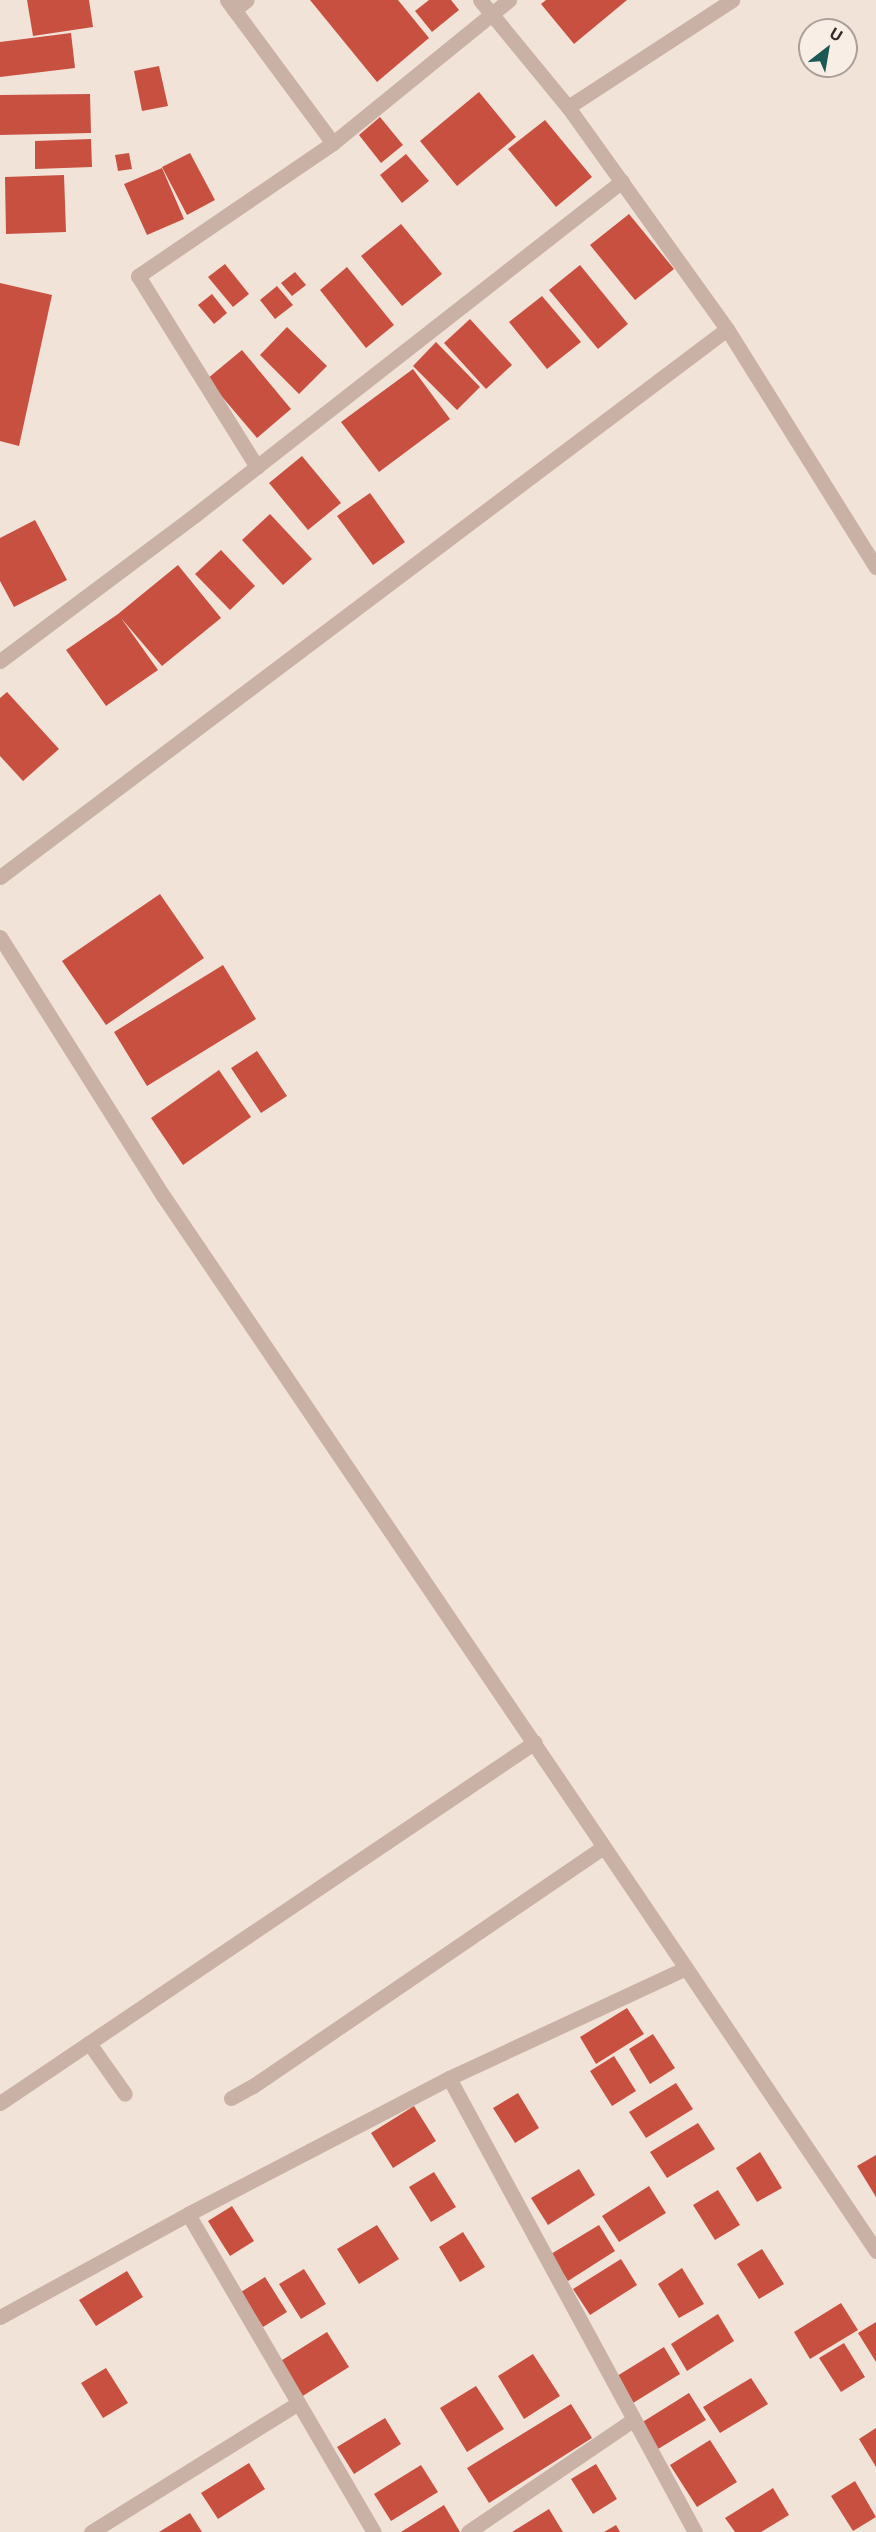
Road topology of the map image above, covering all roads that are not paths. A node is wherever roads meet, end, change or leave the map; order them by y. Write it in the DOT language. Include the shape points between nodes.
graph roads {
  1 [pos="247,0"];
  2 [pos="480,0"];
  3 [pos="509,0"];
  4 [pos="732,0"];
  5 [pos="231,5"];
  6 [pos="492,13"];
  7 [pos="568,107"];
  8 [pos="333,143"];
  9 [pos="622,181"];
  10 [pos="727,329"];
  11 [pos="257,467"];
  12 [pos="876,567"];
  13 [pos="0,661"];
  14 [pos="0,877"];
  15 [pos="0,937"];
  16 [pos="535,1742"];
  17 [pos="602,1848"];
  18 [pos="686,1968"];
  19 [pos="89,2043"];
  20 [pos="449,2078"];
  21 [pos="125,2094"];
  22 [pos="231,2098"];
  23 [pos="0,2103"];
  24 [pos="188,2214"];
  25 [pos="876,2251"];
  26 [pos="0,2317"];
  27 [pos="297,2404"];
  28 [pos="633,2420"];
  29 [pos="91,2532"];
  30 [pos="374,2532"];
  31 [pos="468,2532"];
  32 [pos="695,2532"];
  1 -- 5 [label="street"];
  2 -- 6 [label="street"];
  3 -- 6 [label="street"];
  4 -- 7 [label="street"];
  5 -- 8 [label="street"];
  6 -- 7 [label="street"];
  6 -- 8 [label="street"];
  7 -- 9 [label="street"];
  8 -- 11 [label="street" via="138,276"];
  9 -- 10 [label="street"];
  9 -- 11 [label="street"];
  10 -- 12 [label="street"];
  10 -- 14 [label="street"];
  11 -- 13 [label="street"];
  15 -- 16 [label="street" via="164,1197"];
  16 -- 17 [label="street"];
  16 -- 19 [label="street"];
  17 -- 18 [label="street"];
  17 -- 22 [label="street"];
  18 -- 20 [label="street"];
  18 -- 25 [label="street"];
  19 -- 21 [label="street"];
  19 -- 23 [label="street"];
  20 -- 24 [label="street"];
  20 -- 28 [label="street"];
  24 -- 26 [label="street"];
  24 -- 27 [label="street"];
  27 -- 29 [label="street"];
  27 -- 30 [label="street"];
  28 -- 31 [label="street"];
  28 -- 32 [label="street"];
}
